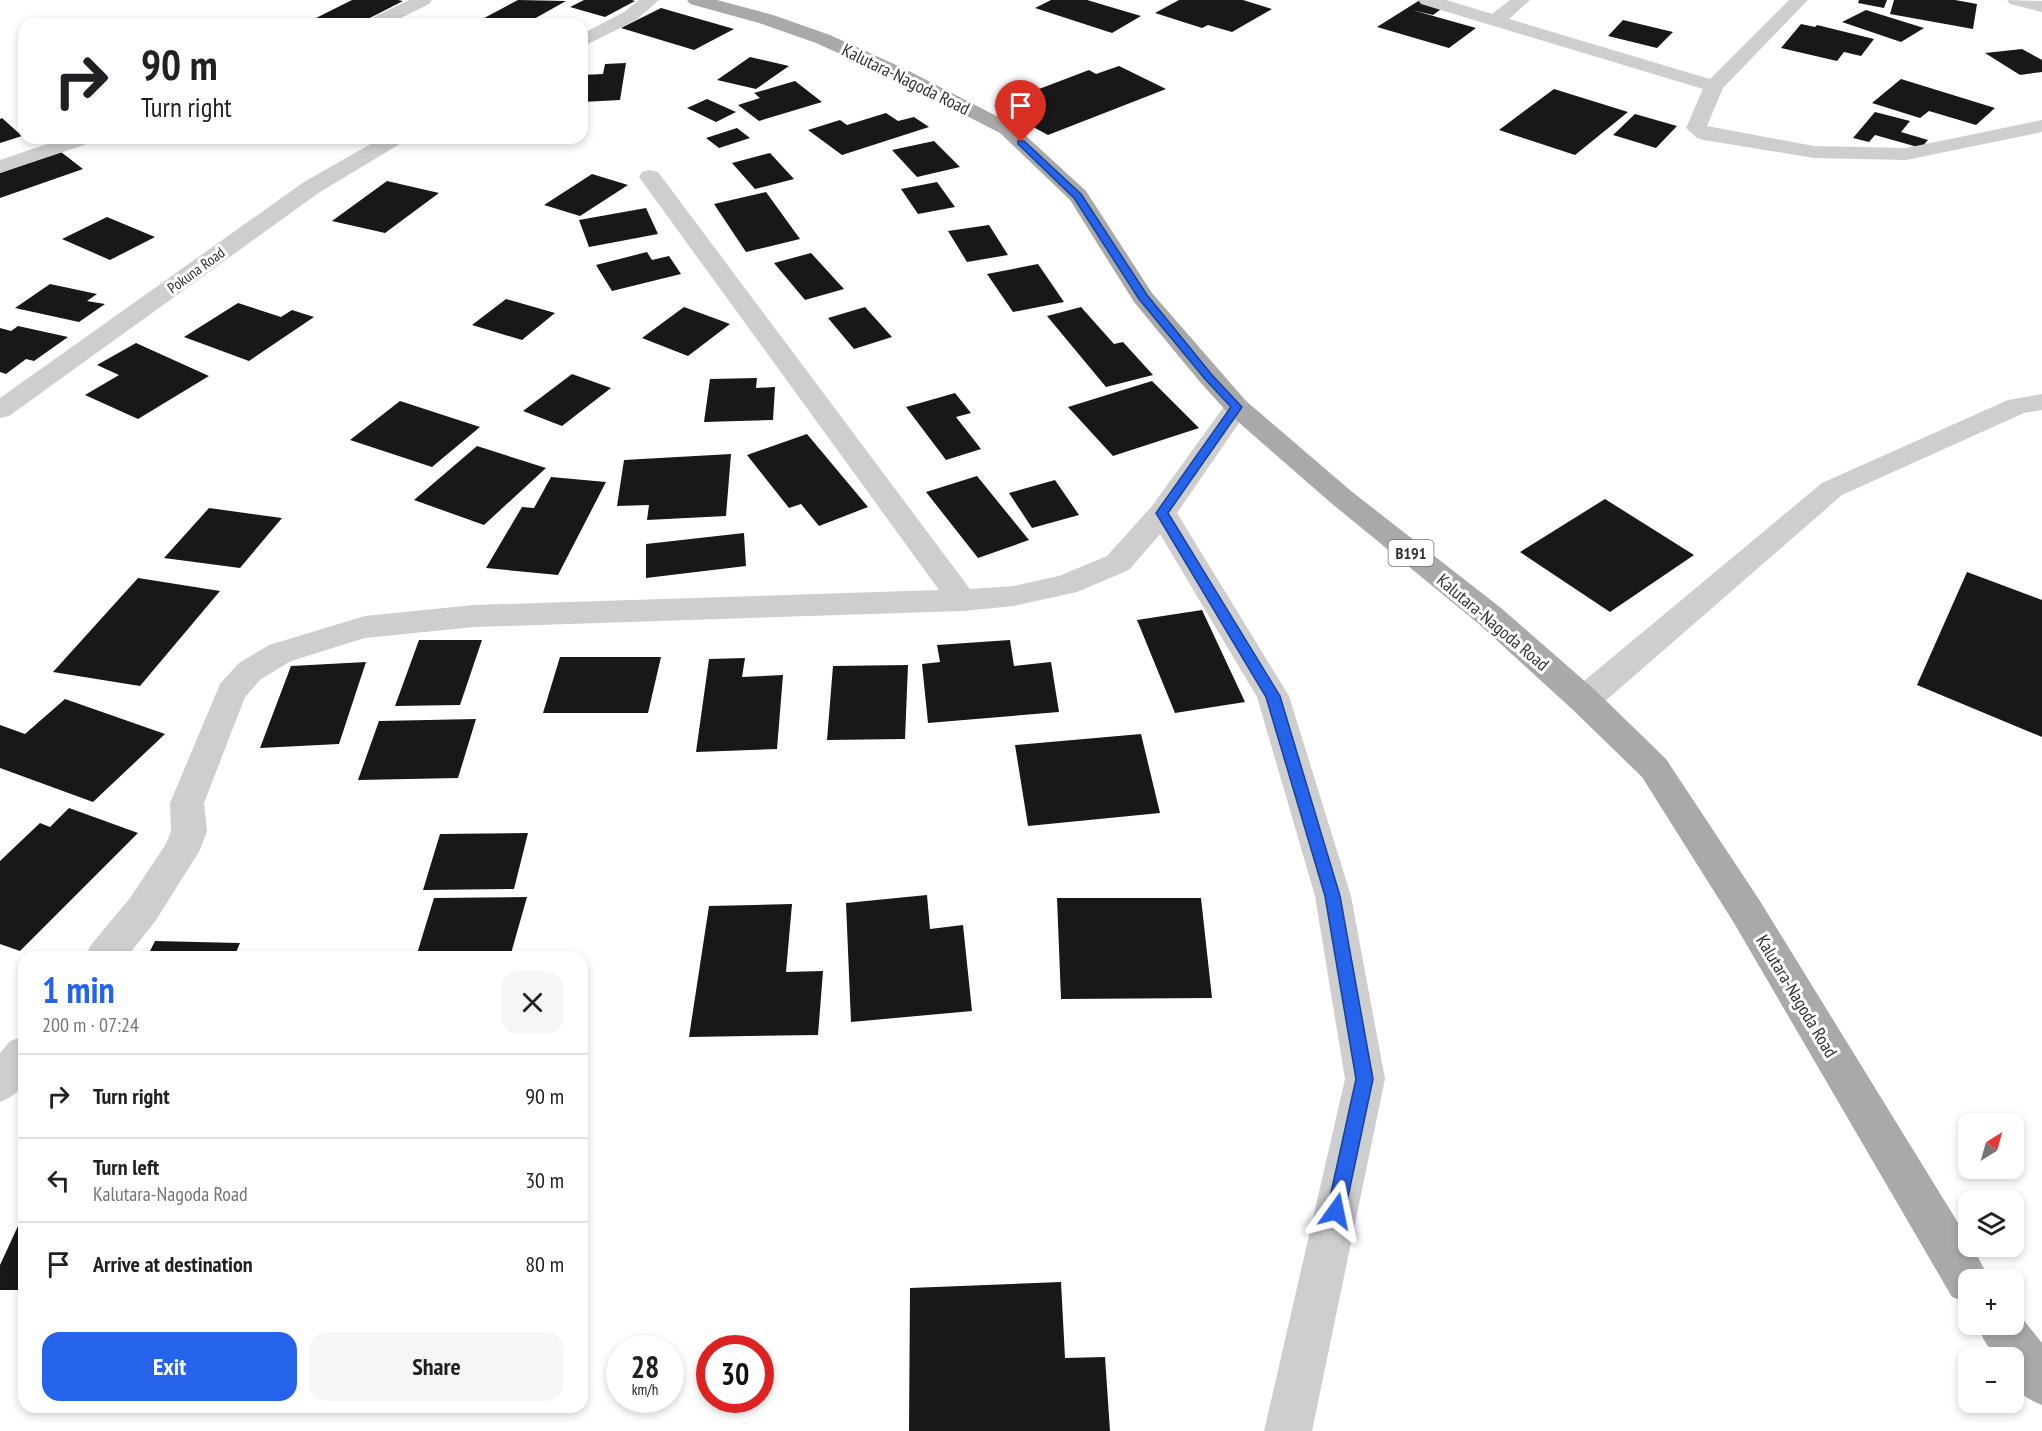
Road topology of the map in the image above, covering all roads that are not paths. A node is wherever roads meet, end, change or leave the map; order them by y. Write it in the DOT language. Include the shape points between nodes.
graph roads {
  1 [pos="423,0"];
  2 [pos="650,0"];
  3 [pos="696,0"];
  4 [pos="1427,0"];
  5 [pos="1521,0"];
  6 [pos="1799,0"];
  7 [pos="2016,0"];
  8 [pos="2042,7"];
  9 [pos="387,18"];
  10 [pos="1494,21"];
  11 [pos="588,38"];
  12 [pos="1714,86"];
  13 [pos="2042,126"];
  14 [pos="68,144"];
  15 [pos="386,144"];
  16 [pos="0,167"];
  17 [pos="650,177"];
  18 [pos="2042,402"];
  19 [pos="1237,407"];
  20 [pos="0,411"];
  21 [pos="1162,513"];
  22 [pos="962,600"];
  23 [pos="1584,700"];
  24 [pos="109,951"];
  25 [pos="18,1061"];
  26 [pos="0,1083"];
  27 [pos="1961,1269"];
  28 [pos="2008,1335"];
  29 [pos="2042,1382"];
  30 [pos="1288,1431"];
  1 -- 9 [label="street"];
  2 -- 11 [label="street" via="630,16"];
  3 -- 19 [label="main road, Kalutara-Nagoda Road / B191" via="823,39 1007,129 1078,196 1143,297"];
  4 -- 10 [label="street"];
  5 -- 10 [label="street"];
  6 -- 12 [label="street"];
  7 -- 8 [label="street"];
  10 -- 12 [label="street"];
  12 -- 13 [label="street" via="1696,128 1704,134 1814,152 1906,154"];
  14 -- 16 [label="street"];
  15 -- 20 [label="street, Pokuna Road" via="312,187"];
  17 -- 22 [label="street"];
  18 -- 23 [label="street" via="2017,406 1832,489"];
  19 -- 21 [label="street"];
  19 -- 23 [label="main road, Kalutara-Nagoda Road / B191" via="1341,497 1490,616"];
  21 -- 22 [label="street" via="1118,563 1066,585 1014,596"];
  21 -- 30 [label="street" via="1273,696 1333,896 1365,1079"];
  22 -- 24 [label="street" via="474,616 365,627 280,653 250,671 231,692 187,803 189,831 182,850 143,909"];
  23 -- 27 [label="main road, Kalutara-Nagoda Road / B191" via="1654,768 1747,912"];
  25 -- 26 [label="street"];
  28 -- 29 [label="main road"];
}
